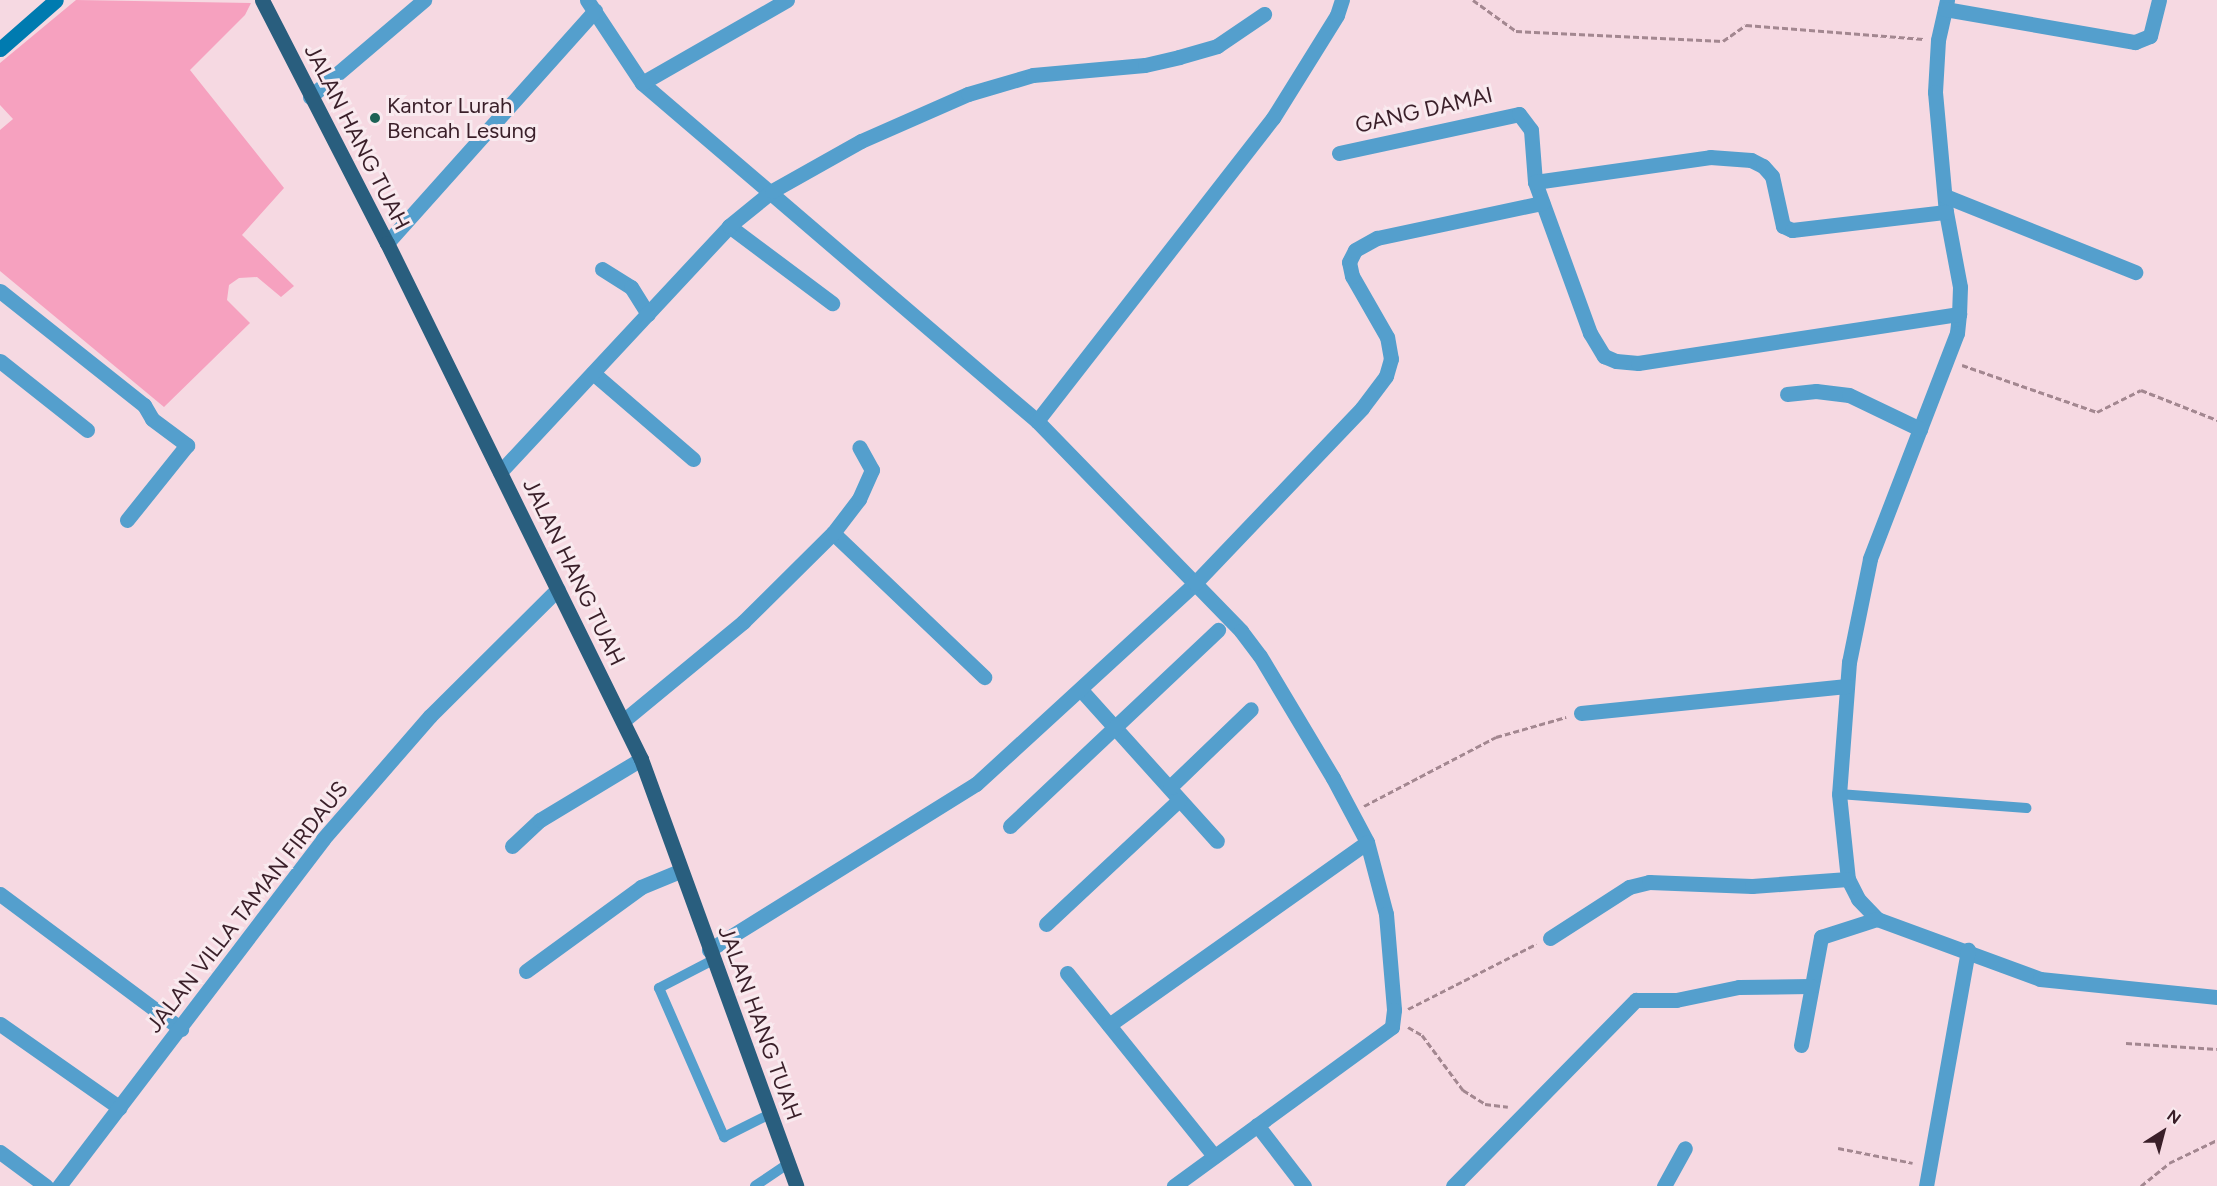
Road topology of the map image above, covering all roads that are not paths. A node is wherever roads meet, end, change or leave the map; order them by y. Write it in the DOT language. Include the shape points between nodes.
graph roads {
  1 [pos="56,0"];
  2 [pos="261,0"];
  3 [pos="788,0"];
  4 [pos="1342,0"];
  5 [pos="2159,0"];
  6 [pos="416,3"];
  7 [pos="591,5"];
  8 [pos="1946,5"];
  9 [pos="1264,14"];
  10 [pos="0,49"];
  11 [pos="642,83"];
  12 [pos="310,98"];
  13 [pos="1339,153"];
  14 [pos="1535,182"];
  15 [pos="772,191"];
  16 [pos="1945,196"];
  17 [pos="1542,203"];
  18 [pos="1946,212"];
  19 [pos="729,226"];
  20 [pos="387,243"];
  21 [pos="603,270"];
  22 [pos="2134,272"];
  23 [pos="0,291"];
  24 [pos="832,303"];
  25 [pos="648,314"];
  26 [pos="1959,314"];
  27 [pos="0,361"];
  28 [pos="593,372"];
  29 [pos="1787,394"];
  30 [pos="1037,421"];
  31 [pos="1920,429"];
  32 [pos="87,430"];
  33 [pos="859,447"];
  34 [pos="693,459"];
  35 [pos="500,472"];
  36 [pos="127,520"];
  37 [pos="833,533"];
  38 [pos="1195,584"];
  39 [pos="558,589"];
  40 [pos="1218,630"];
  41 [pos="984,676"];
  42 [pos="1847,686"];
  43 [pos="1081,690"];
  44 [pos="1251,710"];
  45 [pos="1581,712"];
  46 [pos="622,721"];
  47 [pos="1115,728"];
  48 [pos="641,759"];
  49 [pos="1170,787"];
  50 [pos="1839,794"];
  51 [pos="1179,800"];
  52 [pos="2026,808"];
  53 [pos="1010,826"];
  54 [pos="1217,842"];
  55 [pos="1366,842"];
  56 [pos="512,846"];
  57 [pos="680,871"];
  58 [pos="1848,879"];
  59 [pos="0,894"];
  60 [pos="1876,919"];
  61 [pos="1046,924"];
  62 [pos="1550,938"];
  63 [pos="1968,950"];
  64 [pos="711,955"];
  65 [pos="526,971"];
  66 [pos="1067,973"];
  67 [pos="1811,986"];
  68 [pos="2217,997"];
  69 [pos="0,1024"];
  70 [pos="1109,1025"];
  71 [pos="181,1029"];
  72 [pos="1801,1045"];
  73 [pos="120,1108"];
  74 [pos="770,1114"];
  75 [pos="1257,1125"];
  76 [pos="1685,1148"];
  77 [pos="0,1152"];
  78 [pos="1214,1156"];
  79 [pos="788,1164"];
  80 [pos="46,1186"];
  81 [pos="59,1186"];
  82 [pos="755,1186"];
  83 [pos="796,1186"];
  84 [pos="1174,1186"];
  85 [pos="1304,1186"];
  86 [pos="1453,1186"];
  87 [pos="1664,1186"];
  88 [pos="1926,1186"];
  1 -- 10 [label="street"];
  2 -- 12 [label="main road, JALAN HANG TUAH"];
  3 -- 11 [label="street"];
  4 -- 30 [label="street" via="1337,15 1273,118"];
  5 -- 8 [label="street" via="2150,36 2135,42"];
  6 -- 12 [label="street"];
  7 -- 11 [label="street"];
  7 -- 20 [label="street"];
  8 -- 16 [label="street" via="1938,40 1935,92"];
  9 -- 15 [label="street" via="1217,46 1179,57 1145,65 1033,75 968,94 861,141"];
  11 -- 15 [label="street"];
  12 -- 20 [label="main road, JALAN HANG TUAH"];
  13 -- 14 [label="street, GANG DAMAI" via="1519,114 1531,130"];
  14 -- 17 [label="street"];
  14 -- 18 [label="street" via="1710,157 1752,160 1772,176 1784,226 1792,230"];
  15 -- 19 [label="street"];
  15 -- 30 [label="street"];
  16 -- 18 [label="street"];
  16 -- 22 [label="street"];
  17 -- 26 [label="street" via="1590,333 1604,356 1616,361 1638,363"];
  17 -- 38 [label="street" via="1377,238 1354,250 1349,262 1352,276 1387,337 1391,359 1386,376 1362,408"];
  18 -- 26 [label="street" via="1960,287"];
  19 -- 24 [label="street"];
  19 -- 25 [label="street"];
  20 -- 35 [label="main road, JALAN HANG TUAH"];
  21 -- 25 [label="street" via="631,286"];
  23 -- 36 [label="street" via="148,410 147,426 180,454"];
  25 -- 28 [label="street"];
  26 -- 31 [label="street" via="1947,359"];
  27 -- 32 [label="street"];
  28 -- 34 [label="street"];
  28 -- 35 [label="street"];
  29 -- 31 [label="street" via="1816,391 1849,395"];
  30 -- 38 [label="street"];
  31 -- 42 [label="street" via="1870,559"];
  33 -- 37 [label="street" via="872,470 859,499"];
  35 -- 39 [label="main road, JALAN HANG TUAH"];
  37 -- 41 [label="street"];
  37 -- 46 [label="street" via="743,622"];
  38 -- 43 [label="street"];
  38 -- 55 [label="street" via="1260,656"];
  39 -- 46 [label="main road, JALAN HANG TUAH"];
  39 -- 71 [label="street, JALAN VILLA TAMAN FIRDAUS" via="430,716 323,839"];
  40 -- 47 [label="street"];
  42 -- 45 [label="street"];
  42 -- 50 [label="street"];
  43 -- 47 [label="street"];
  43 -- 64 [label="street" via="976,784"];
  44 -- 49 [label="street"];
  46 -- 48 [label="main road, JALAN HANG TUAH"];
  47 -- 49 [label="street"];
  47 -- 53 [label="street"];
  48 -- 56 [label="street" via="540,820"];
  48 -- 57 [label="main road, JALAN HANG TUAH"];
  49 -- 51 [label="street"];
  50 -- 52 [label="lane"];
  50 -- 58 [label="street"];
  51 -- 54 [label="street"];
  51 -- 61 [label="street"];
  55 -- 70 [label="street"];
  55 -- 75 [label="street" via="1386,914 1392,1027"];
  57 -- 64 [label="main road, JALAN HANG TUAH"];
  57 -- 65 [label="street" via="641,887"];
  58 -- 60 [label="street" via="1858,899"];
  58 -- 62 [label="street" via="1752,886 1649,882 1629,887"];
  59 -- 71 [label="street"];
  60 -- 63 [label="street"];
  60 -- 67 [label="street" via="1821,937"];
  63 -- 68 [label="street" via="2040,979"];
  63 -- 88 [label="street"];
  64 -- 74 [label="main road, JALAN HANG TUAH"];
  64 -- 74 [label="lane" via="659,988 724,1137"];
  66 -- 70 [label="street"];
  67 -- 72 [label="street"];
  67 -- 86 [label="street" via="1739,987 1676,1000 1636,1000"];
  69 -- 73 [label="street"];
  70 -- 78 [label="street"];
  71 -- 73 [label="street, JALAN VILLA TAMAN FIRDAUS"];
  73 -- 81 [label="street, JALAN VILLA TAMAN FIRDAUS"];
  74 -- 79 [label="main road, JALAN HANG TUAH"];
  75 -- 78 [label="street"];
  75 -- 85 [label="street"];
  76 -- 87 [label="street"];
  77 -- 80 [label="street"];
  78 -- 84 [label="street"];
  79 -- 82 [label="lane"];
  79 -- 83 [label="main road, JALAN HANG TUAH"];
}
